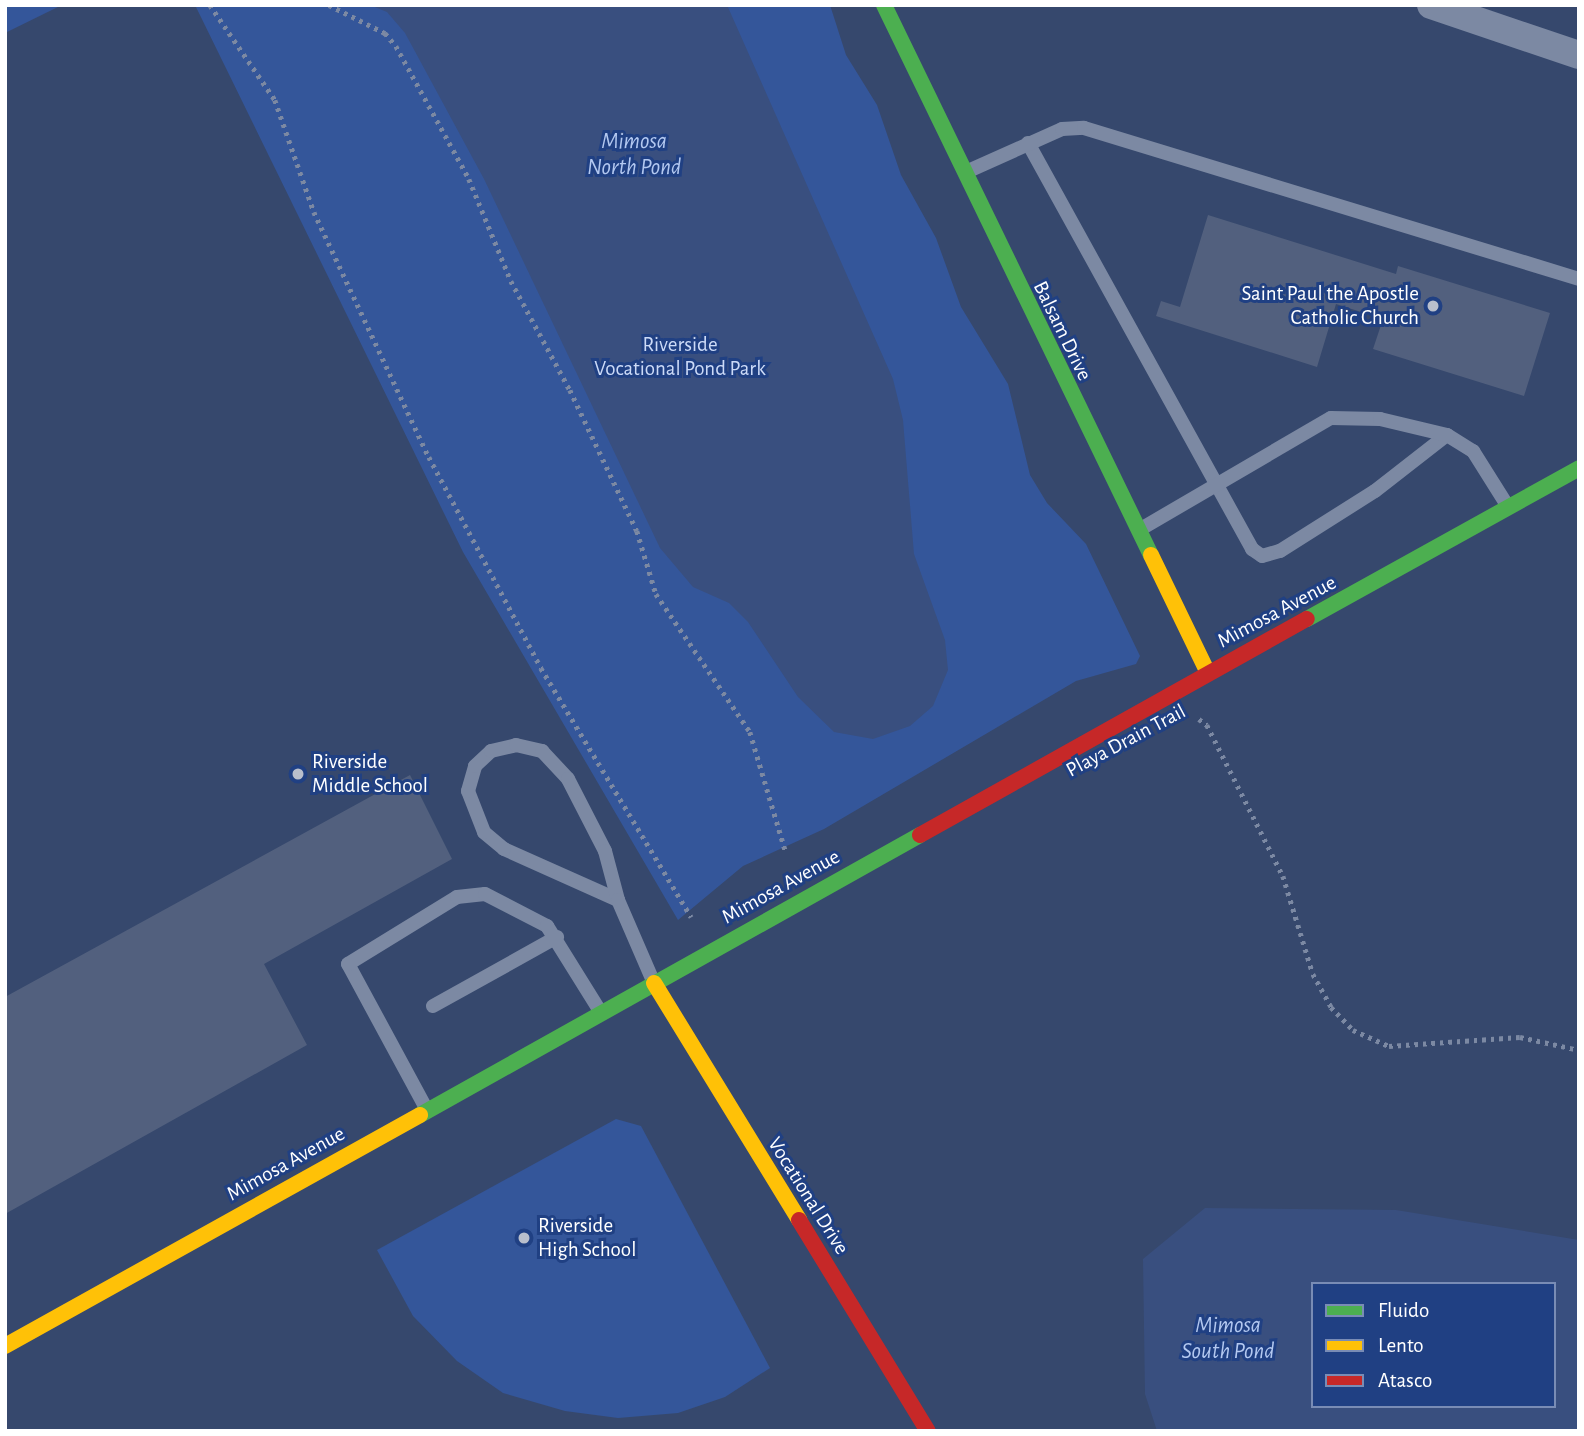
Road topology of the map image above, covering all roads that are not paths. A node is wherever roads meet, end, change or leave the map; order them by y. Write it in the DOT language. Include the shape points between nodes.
graph roads {
  1 [pos="884,5"];
  2 [pos="1432,5"];
  3 [pos="1579,55"];
  4 [pos="1028,143"];
  5 [pos="961,174"];
  6 [pos="1579,279"];
  7 [pos="1447,435"];
  8 [pos="1579,468"];
  9 [pos="1219,486"];
  10 [pos="1510,510"];
  11 [pos="1137,531"];
  12 [pos="1208,673"];
  13 [pos="618,900"];
  14 [pos="557,937"];
  15 [pos="654,983"];
  16 [pos="433,1006"];
  17 [pos="600,1011"];
  18 [pos="427,1110"];
  19 [pos="5,1346"];
  20 [pos="928,1431"];
  1 -- 5 [label="street, Balsam Drive"];
  2 -- 3 [label="street"];
  4 -- 5 [label="lane"];
  4 -- 6 [label="lane" via="1062,129 1114,134"];
  4 -- 9 [label="lane"];
  5 -- 11 [label="street, Balsam Drive"];
  7 -- 9 [label="lane" via="1346,415 1301,432"];
  7 -- 9 [label="lane" via="1375,491 1280,551 1262,556 1252,549"];
  7 -- 10 [label="lane" via="1473,451"];
  8 -- 10 [label="street, Mimosa Avenue"];
  9 -- 11 [label="lane"];
  10 -- 12 [label="street, Mimosa Avenue"];
  11 -- 12 [label="street, Balsam Drive"];
  12 -- 15 [label="street, Mimosa Avenue"];
  13 -- 13 [label="lane" via="605,851 568,779 542,751 516,745 491,751 475,766 468,792 484,832 504,849"];
  13 -- 15 [label="lane"];
  14 -- 16 [label="lane"];
  14 -- 17 [label="lane"];
  14 -- 18 [label="lane" via="485,894 471,892 354,956 349,974"];
  15 -- 17 [label="street, Mimosa Avenue"];
  15 -- 20 [label="street, Vocational Drive"];
  17 -- 18 [label="street, Mimosa Avenue"];
  18 -- 19 [label="street, Mimosa Avenue"];
}
